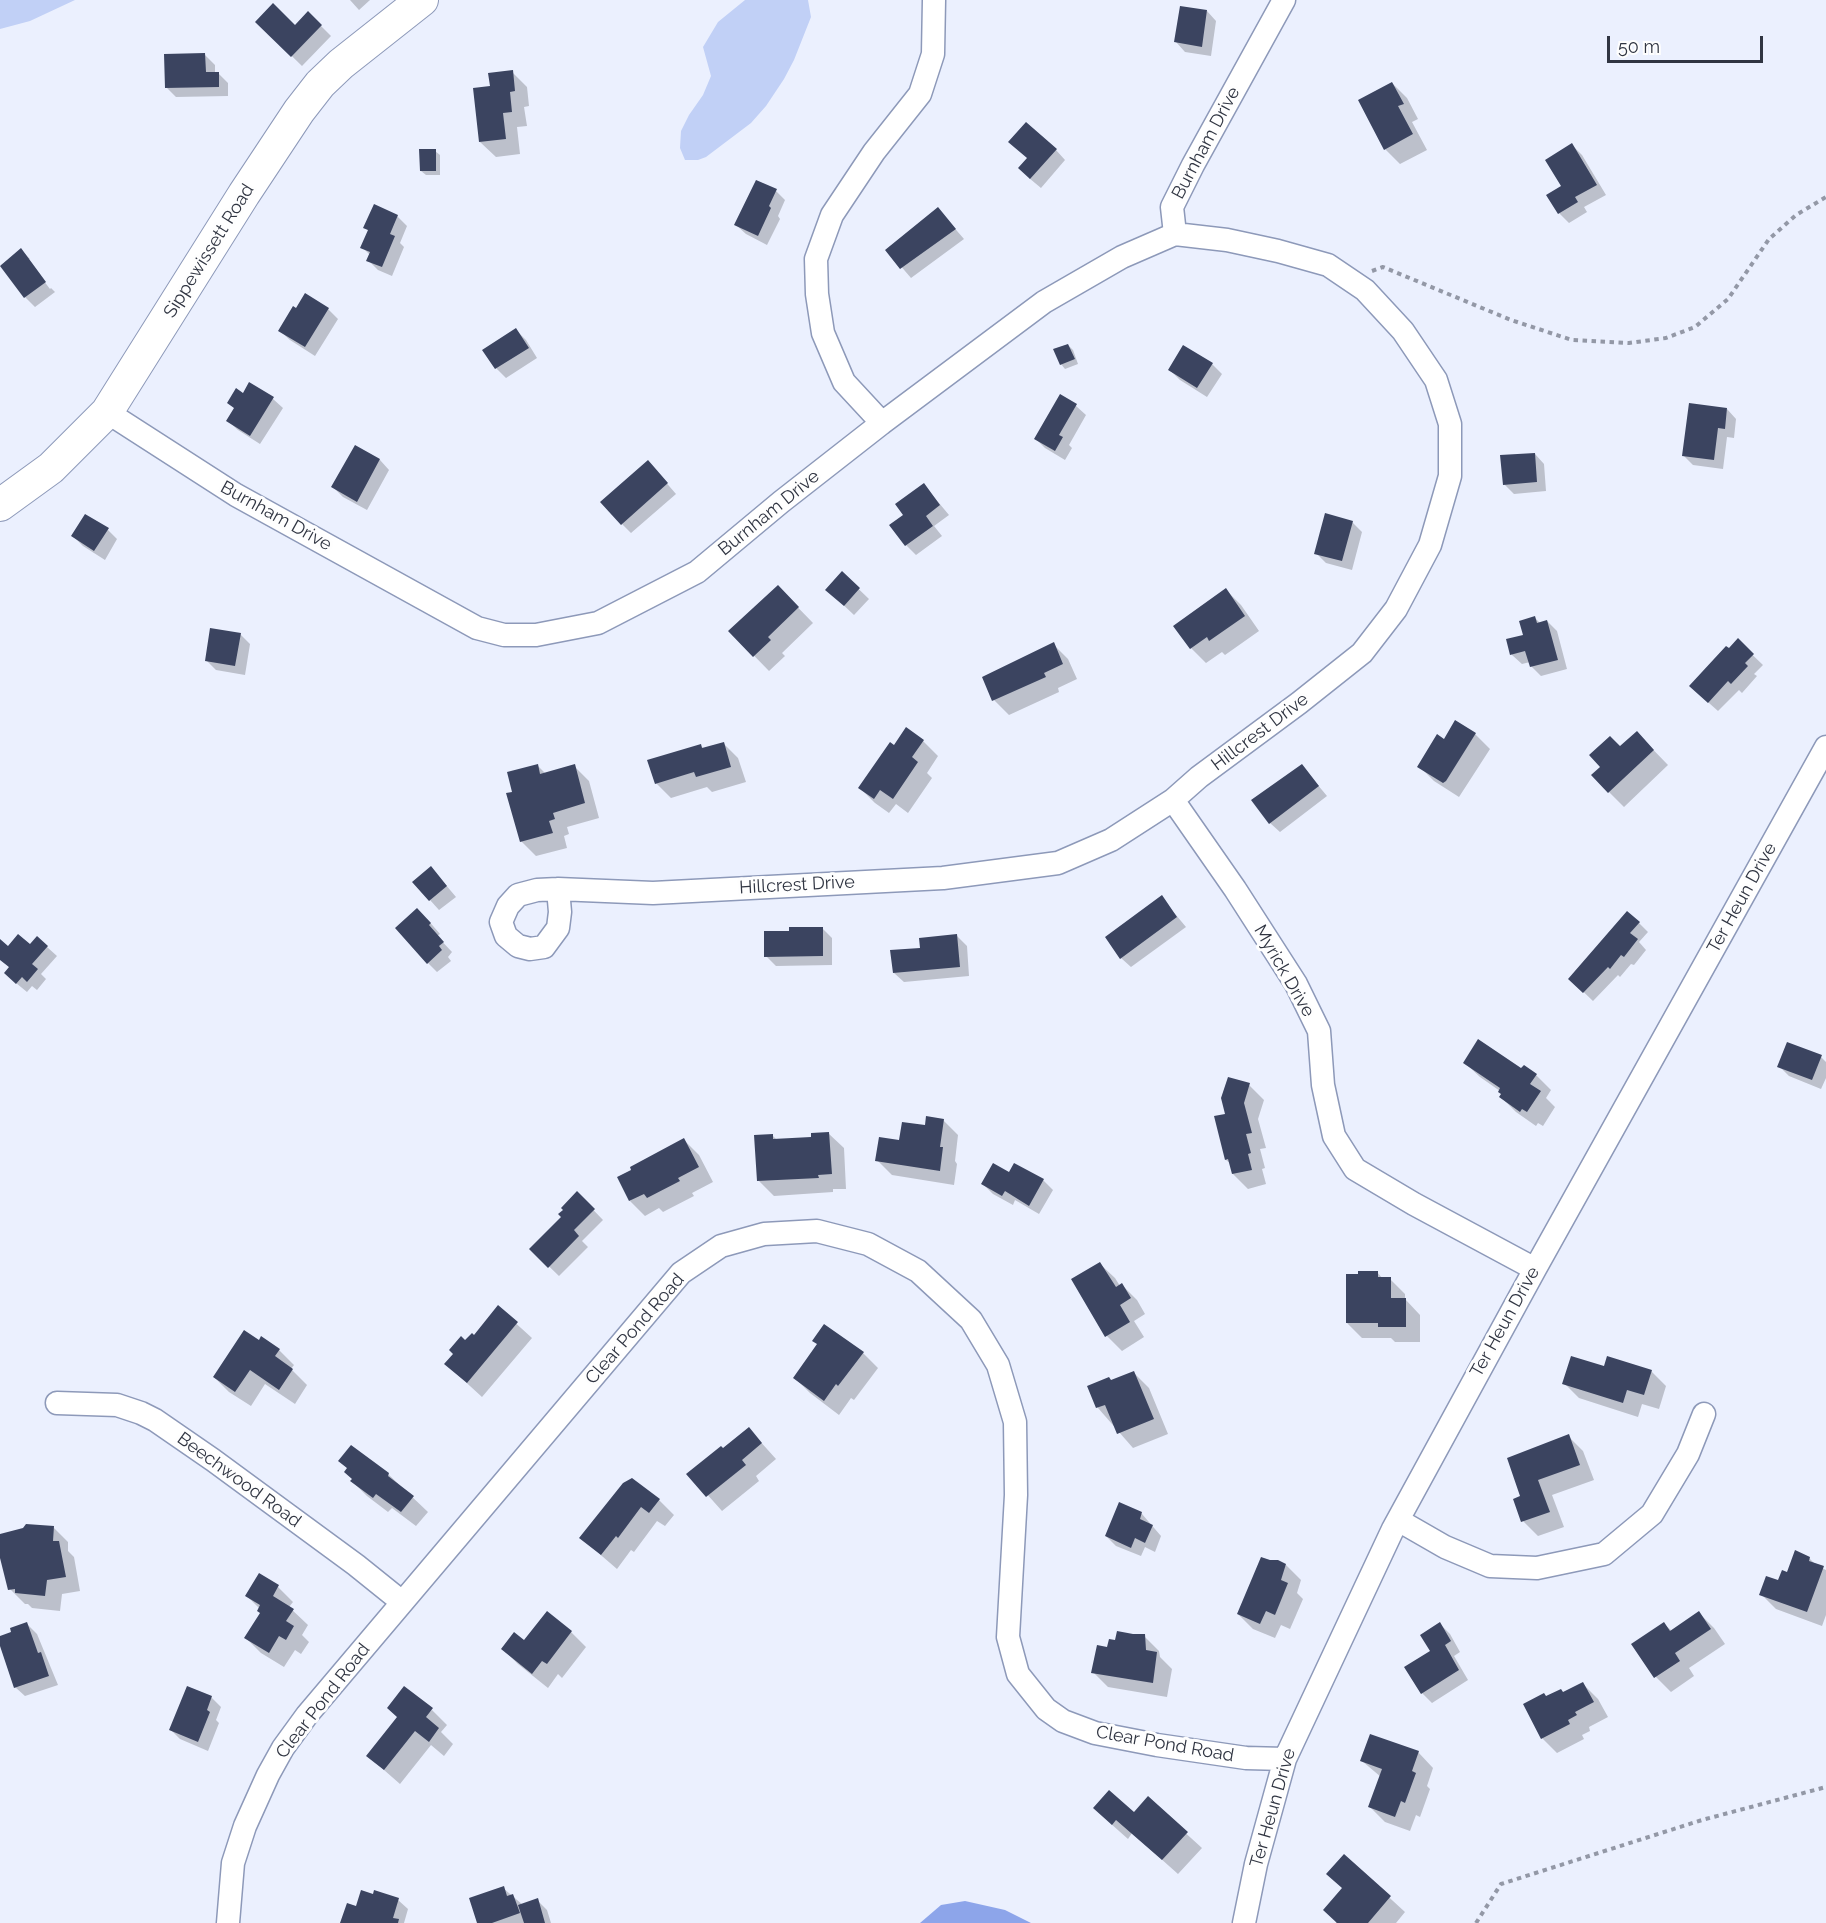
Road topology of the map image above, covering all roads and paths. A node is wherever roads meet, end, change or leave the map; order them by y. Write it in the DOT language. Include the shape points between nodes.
graph roads {
  1 [pos="422,0"];
  2 [pos="933,0"];
  3 [pos="1284,0"];
  4 [pos="1826,197"];
  5 [pos="1174,234"];
  6 [pos="1357,285"];
  7 [pos="107,412"];
  8 [pos="882,423"];
  9 [pos="0,506"];
  10 [pos="1826,747"];
  11 [pos="1173,800"];
  12 [pos="558,889"];
  13 [pos="1535,1269"];
  14 [pos="57,1403"];
  15 [pos="1704,1414"];
  16 [pos="1398,1520"];
  17 [pos="402,1602"];
  18 [pos="1285,1759"];
  19 [pos="1826,1787"];
  20 [pos="228,1923"];
  21 [pos="1244,1923"];
  22 [pos="1476,1923"];
  1 -- 7 [label="main road, Sippewissett Road" via="341,64 299,111"];
  2 -- 8 [label="street" via="933,54 920,94 874,152 832,215 816,259 823,333 844,382"];
  3 -- 5 [label="street, Burnham Drive" via="1172,207"];
  4 -- 6 [label="path" via="1796,215 1769,239 1728,300 1695,327 1666,338 1629,343 1572,340 1511,320 1383,267 1366,274"];
  5 -- 6 [label="street, Hillcrest Drive" via="1278,251 1328,265"];
  5 -- 8 [label="street, Burnham Drive" via="1122,257 1044,302"];
  6 -- 11 [label="street, Hillcrest Drive" via="1403,331 1436,380 1450,424 1450,476 1430,546 1396,609 1362,653"];
  7 -- 8 [label="street, Burnham Drive" via="236,495 477,628 504,635 536,635 598,623 697,572"];
  7 -- 9 [label="main road, Sippewissett Road" via="51,468"];
  10 -- 13 [label="street, Ter Heun Drive"];
  11 -- 12 [label="street, Hillcrest Drive" via="1111,840 1058,863 931,879 653,893"];
  11 -- 13 [label="street, Myrick Drive" via="1296,984 1319,1031 1323,1085 1334,1136 1355,1168"];
  13 -- 16 [label="street, Ter Heun Drive"];
  14 -- 17 [label="street, Beechwood Road" via="117,1405 155,1420"];
  15 -- 16 [label="street" via="1688,1454 1652,1514 1604,1554 1537,1568 1490,1566 1445,1547"];
  16 -- 18 [label="street, Ter Heun Drive"];
  17 -- 18 [label="street, Clear Pond Road" via="681,1273 721,1246 764,1234 817,1231 868,1244 918,1271 971,1320 998,1365 1015,1422 1016,1495 1008,1637 1018,1674 1046,1709 1063,1722 1095,1733 1235,1756"];
  17 -- 20 [label="street, Clear Pond Road" via="307,1715 268,1774 237,1847"];
  18 -- 21 [label="street, Ter Heun Drive"];
  19 -- 22 [label="path" via="1501,1884"];
}
